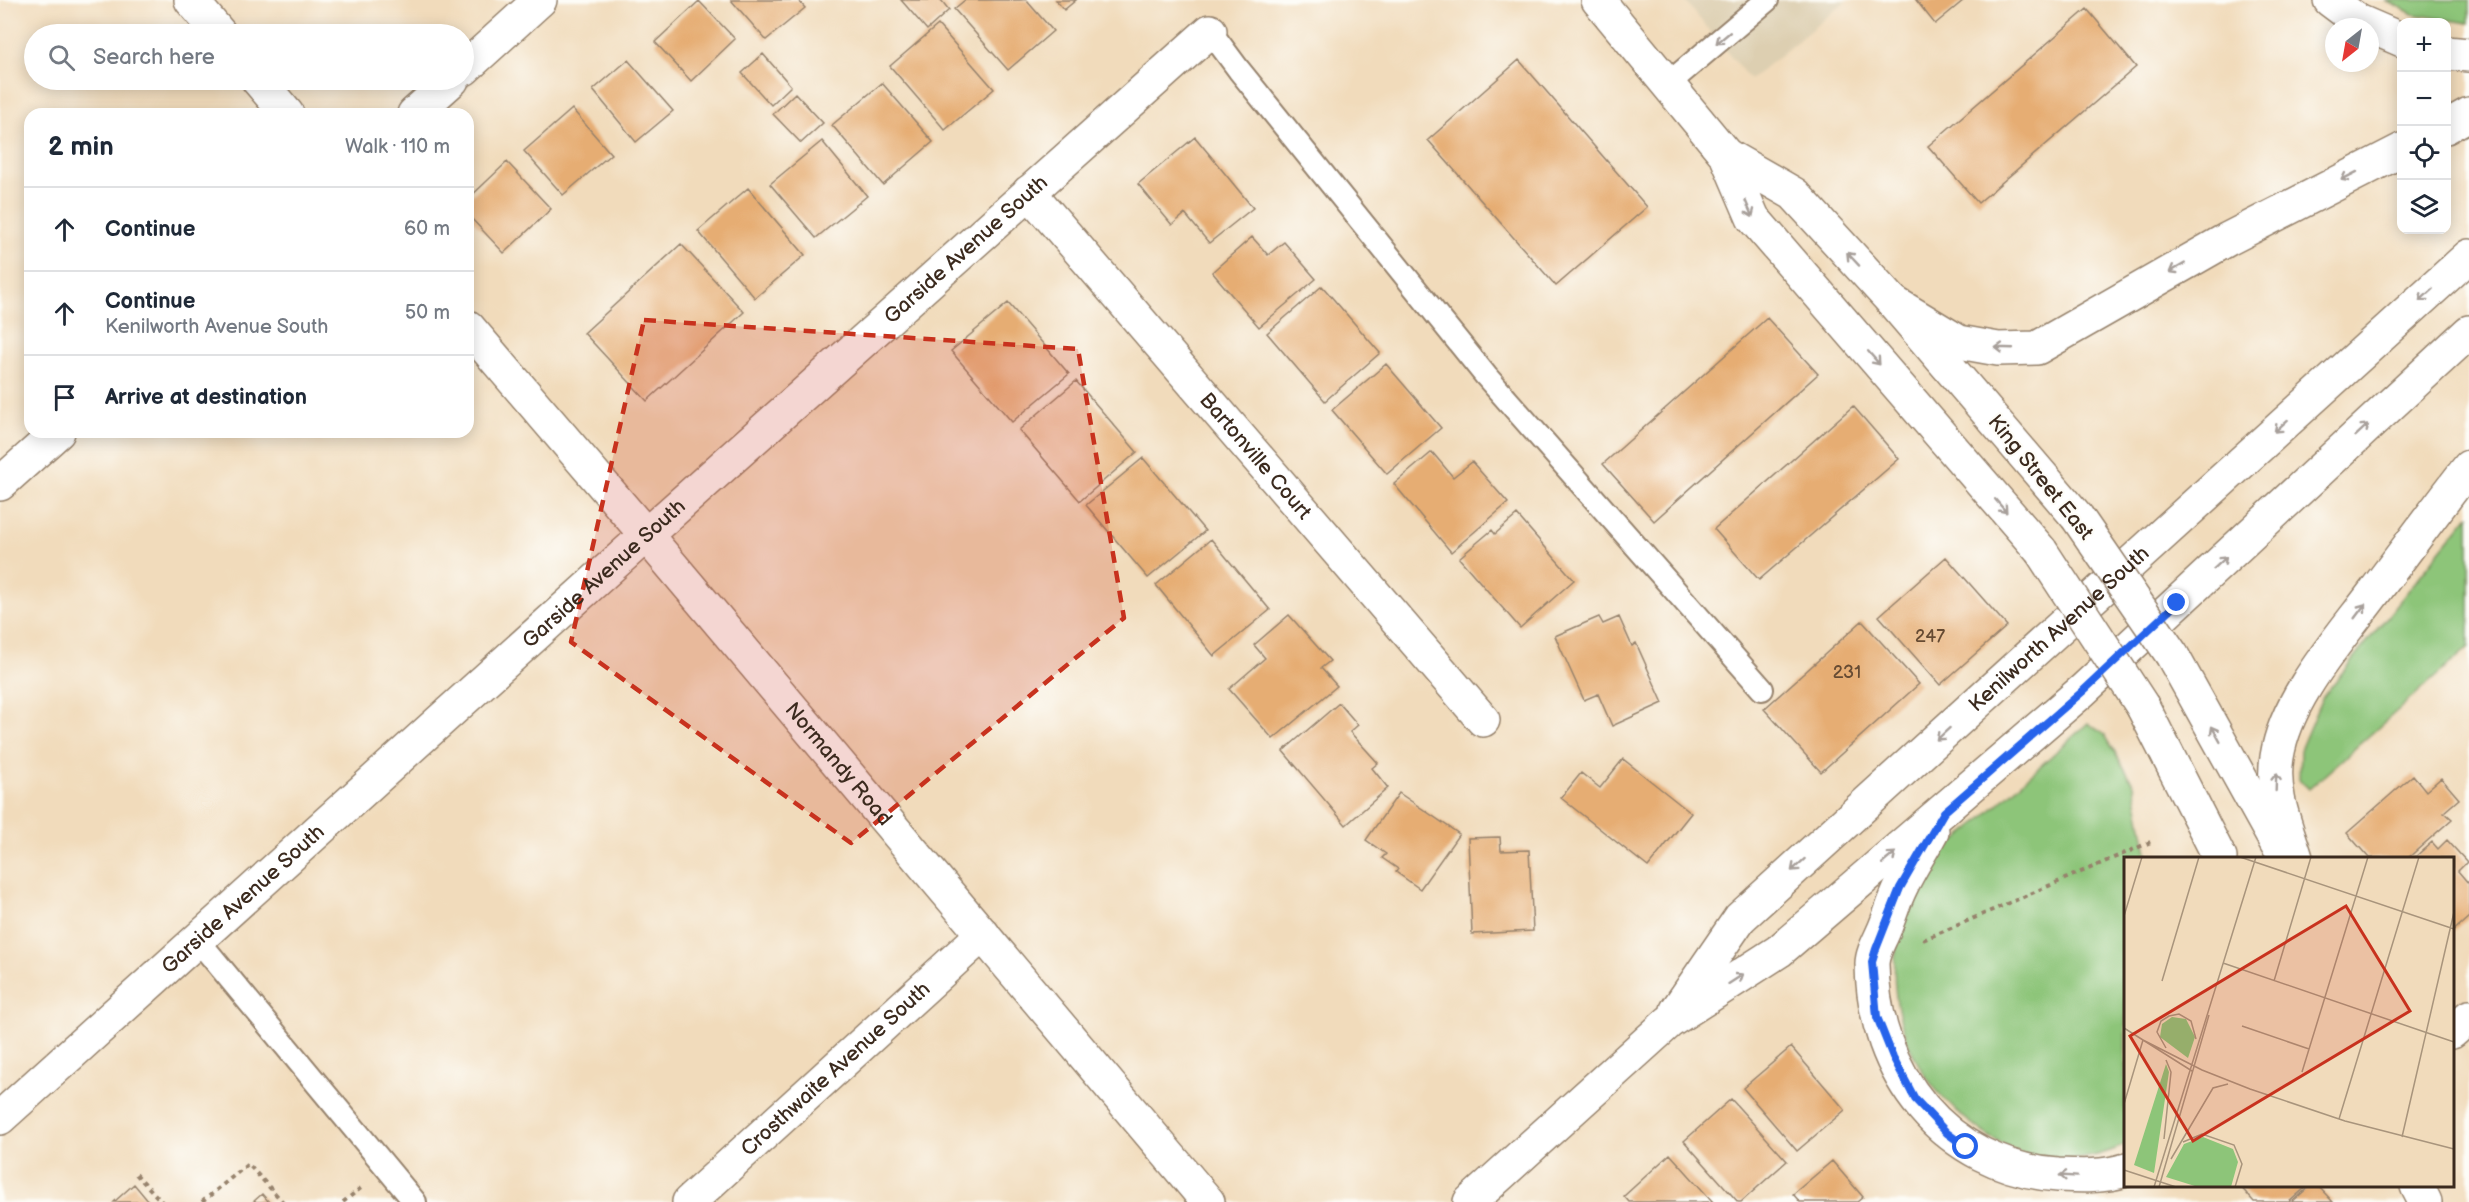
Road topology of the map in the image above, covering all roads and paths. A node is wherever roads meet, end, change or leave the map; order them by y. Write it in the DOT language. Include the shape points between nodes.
graph roads {
  1 [pos="191,0"];
  2 [pos="540,0"];
  3 [pos="1598,0"];
  4 [pos="1767,0"];
  5 [pos="2330,0"];
  6 [pos="211,24"];
  7 [pos="1210,31"];
  8 [pos="2397,38"];
  9 [pos="2451,53"];
  10 [pos="2469,55"];
  11 [pos="474,60"];
  12 [pos="1668,84"];
  13 [pos="267,90"];
  14 [pos="441,90"];
  15 [pos="282,108"];
  16 [pos="421,108"];
  17 [pos="2469,114"];
  18 [pos="2448,126"];
  19 [pos="2397,153"];
  20 [pos="1726,155"];
  21 [pos="1029,192"];
  22 [pos="2469,256"];
  23 [pos="1893,302"];
  24 [pos="2469,332"];
  25 [pos="474,334"];
  26 [pos="51,438"];
  27 [pos="2469,467"];
  28 [pos="0,484"];
  29 [pos="646,535"];
  30 [pos="1762,689"];
  31 [pos="1484,720"];
  32 [pos="2186,791"];
  33 [pos="1944,812"];
  34 [pos="2153,841"];
  35 [pos="2207,857"];
  36 [pos="2219,857"];
  37 [pos="2284,857"];
  38 [pos="2296,857"];
  39 [pos="983,934"];
  40 [pos="197,939"];
  41 [pos="1916,943"];
  42 [pos="2469,1017"];
  43 [pos="1669,1022"];
  44 [pos="2454,1030"];
  45 [pos="0,1118"];
  46 [pos="2124,1171"];
  47 [pos="136,1174"];
  48 [pos="2418,1187"];
  49 [pos="162,1202"];
  50 [pos="202,1202"];
  51 [pos="283,1202"];
  52 [pos="415,1202"];
  53 [pos="688,1202"];
  54 [pos="1208,1202"];
  55 [pos="1470,1202"];
  56 [pos="2425,1202"];
  1 -- 6 [label="main road"];
  2 -- 11 [label="main road"];
  3 -- 12 [label="main road, King Street East"];
  4 -- 12 [label="lane, one-way"];
  5 -- 8 [label="main road" via="2358,21"];
  7 -- 21 [label="main road, Garside Avenue South"];
  7 -- 30 [label="lane" via="1486,376"];
  9 -- 10 [label="main road"];
  12 -- 20 [label="main road, King Street East"];
  13 -- 15 [label="main road"];
  14 -- 16 [label="main road"];
  17 -- 18 [label="main road"];
  19 -- 23 [label="main road, one-way" via="2228,238 2037,348 1998,349 1959,342"];
  23 -- 20 [label="main road, King Street East, one-way" via="1794,194"];
  20 -- 32 [label="main road, King Street East, one-way, bridge" via="1753,218 2041,552 2143,707"];
  21 -- 29 [label="main road, Garside Avenue South"];
  21 -- 31 [label="main road, Bartonville Court"];
  22 -- 43 [label="main road, Kenilworth Avenue South, one-way" via="1740,918"];
  37 -- 23 [label="main road, King Street East, one-way, bridge" via="2172,655 2077,517"];
  33 -- 24 [label="main road, Kenilworth Avenue South, one-way" via="2082,692"];
  25 -- 29 [label="main road, Normandy Road"];
  26 -- 28 [label="main road"];
  38 -- 27 [label="main road, one-way" via="2275,792 2285,724 2331,651"];
  29 -- 39 [label="main road, Normandy Road"];
  29 -- 40 [label="main road, Garside Avenue South"];
  32 -- 35 [label="main road"];
  32 -- 36 [label="main road, King Street East"];
  43 -- 33 [label="main road, Kenilworth Avenue South, one-way" via="1779,951"];
  46 -- 33 [label="main road, one-way" via="2083,1177 2036,1173 1991,1161 1947,1133 1915,1099 1901,1076 1877,1017 1872,962 1900,888"];
  34 -- 41 [label="path"];
  39 -- 53 [label="main road, Crosthwaite Avenue South"];
  39 -- 54 [label="main road, Normandy Road"];
  40 -- 45 [label="main road, Garside Avenue South"];
  40 -- 52 [label="lane"];
  42 -- 44 [label="main road"];
  43 -- 55 [label="main road, Kenilworth Avenue South"];
  47 -- 49 [label="path"];
  48 -- 56 [label="main road"];
  50 -- 51 [label="path" via="248,1164"];
}
